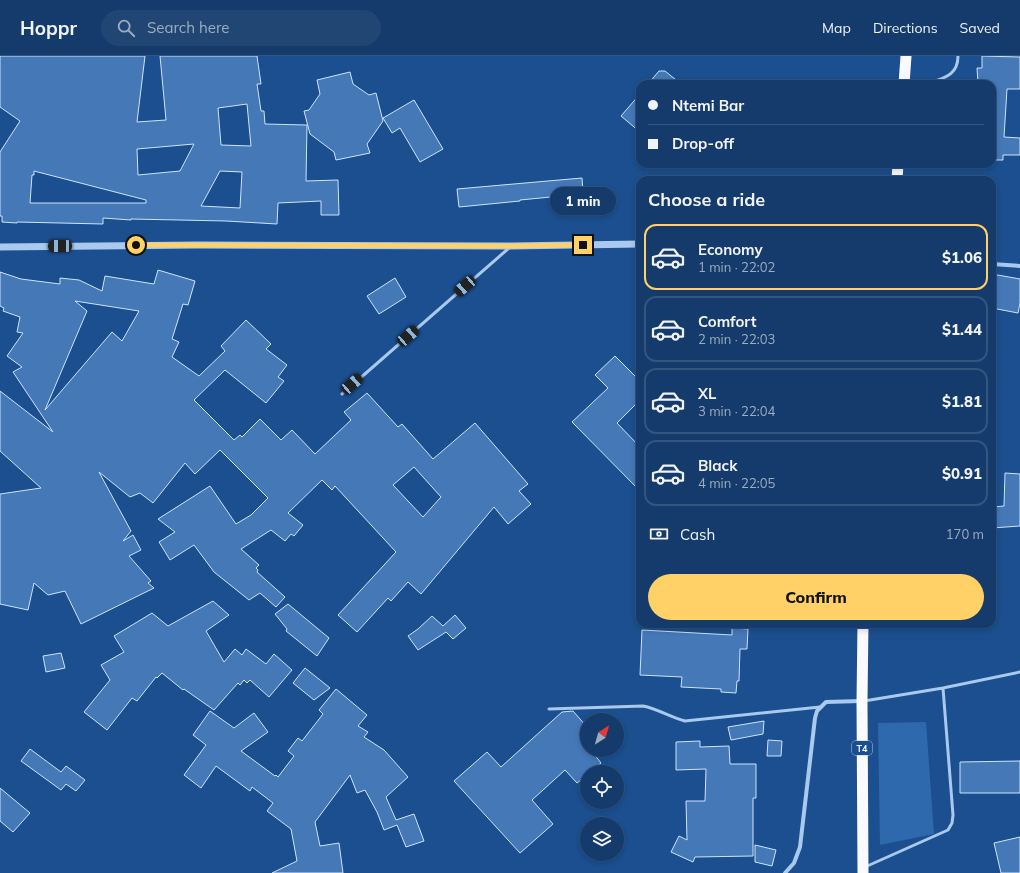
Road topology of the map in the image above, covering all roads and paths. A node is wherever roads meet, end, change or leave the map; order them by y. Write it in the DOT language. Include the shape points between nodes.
graph roads {
  1 [pos="906,56"];
  2 [pos="958,56"];
  3 [pos="904,80"];
  4 [pos="937,80"];
  5 [pos="636,244"];
  6 [pos="511,246"];
  7 [pos="0,247"];
  8 [pos="996,264"];
  9 [pos="1020,266"];
  10 [pos="342,394"];
  11 [pos="863,628"];
  12 [pos="1020,672"];
  13 [pos="943,688"];
  14 [pos="862,701"];
  15 [pos="820,707"];
  16 [pos="549,709"];
  17 [pos="863,870"];
  18 [pos="785,873"];
  1 -- 3 [label="highway"];
  2 -- 4 [label="lane" via="954,70"];
  5 -- 6 [label="street"];
  6 -- 7 [label="street"];
  6 -- 10 [label="lane"];
  8 -- 9 [label="street"];
  11 -- 14 [label="highway, T4"];
  12 -- 13 [label="lane"];
  13 -- 14 [label="lane"];
  13 -- 17 [label="lane" via="952,823 948,830"];
  14 -- 15 [label="street" via="826,702"];
  14 -- 17 [label="highway, T4"];
  15 -- 16 [label="lane" via="684,722 643,706"];
  15 -- 18 [label="street" via="814,718 800,847 794,863"];
}
